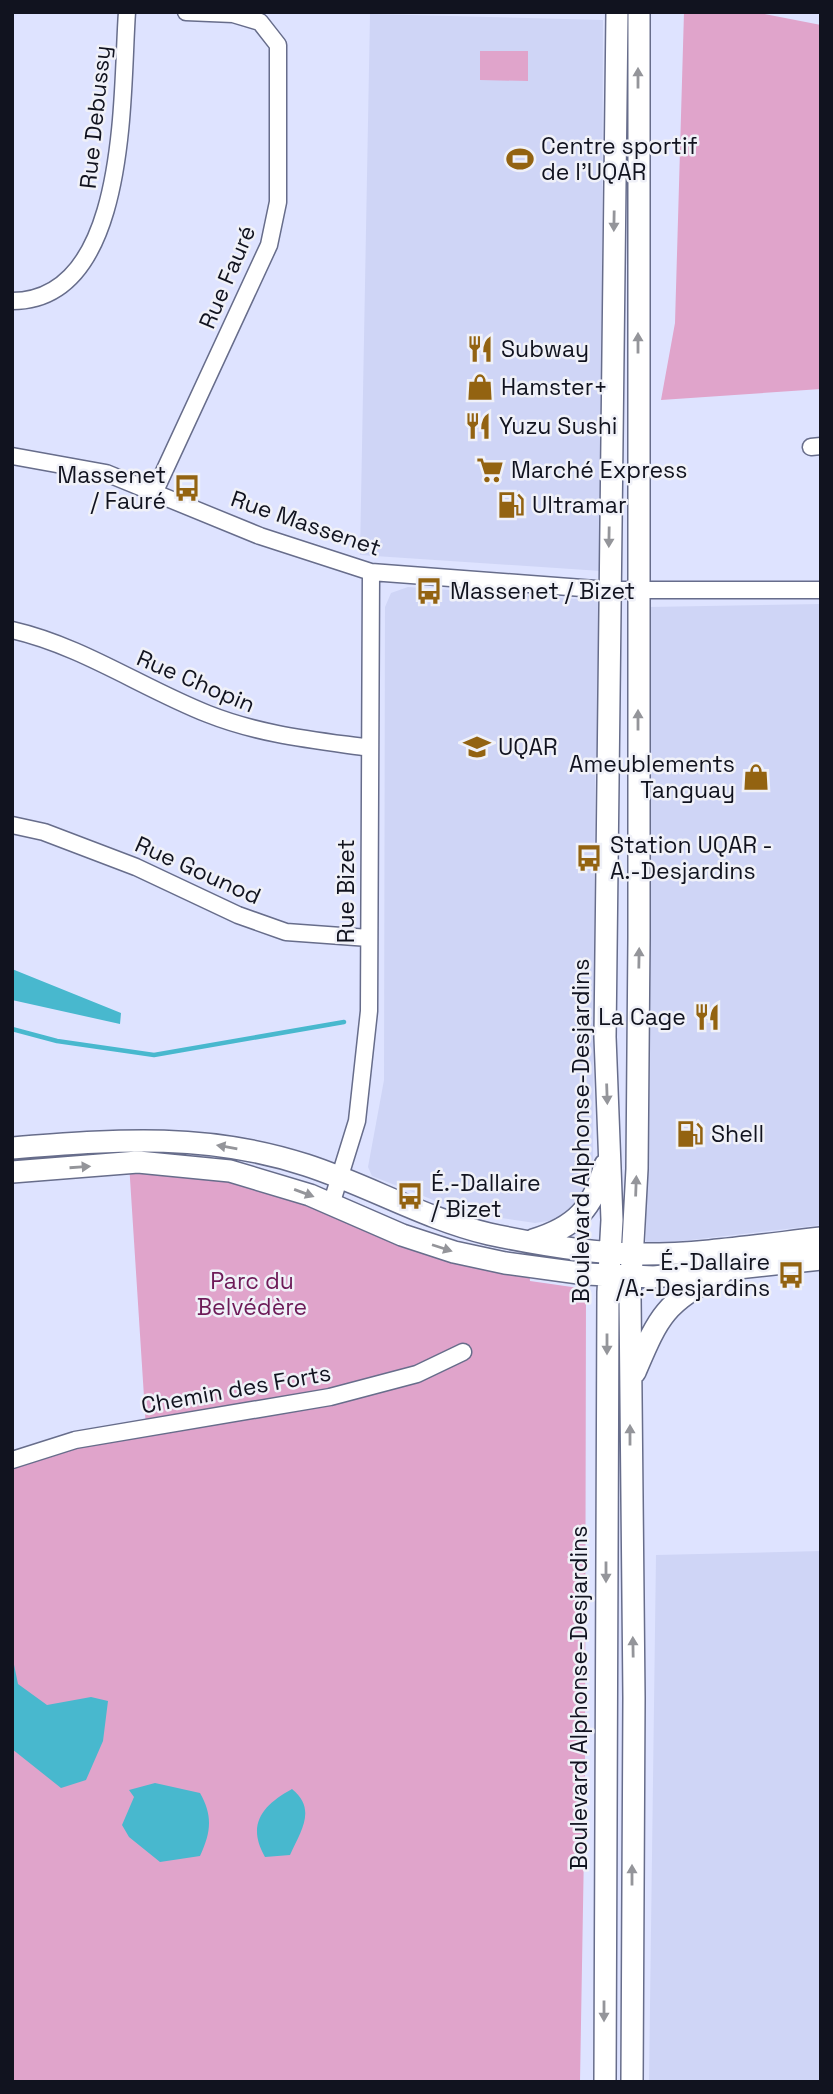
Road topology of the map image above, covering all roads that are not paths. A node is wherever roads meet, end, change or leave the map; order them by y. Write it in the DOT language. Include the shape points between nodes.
graph roads {
  1 [pos="127,12"];
  2 [pos="186,12"];
  3 [pos="617,12"];
  4 [pos="639,12"];
  5 [pos="12,300"];
  6 [pos="12,456"];
  7 [pos="155,491"];
  8 [pos="371,572"];
  9 [pos="609,590"];
  10 [pos="637,590"];
  11 [pos="821,590"];
  12 [pos="12,630"];
  13 [pos="370,748"];
  14 [pos="12,825"];
  15 [pos="369,938"];
  16 [pos="12,1148"];
  17 [pos="609,1151"];
  18 [pos="12,1172"];
  19 [pos="340,1179"];
  20 [pos="331,1205"];
  21 [pos="821,1238"];
  22 [pos="527,1241"];
  23 [pos="610,1251"];
  24 [pos="633,1254"];
  25 [pos="821,1259"];
  26 [pos="732,1269"];
  27 [pos="609,1276"];
  28 [pos="631,1277"];
  29 [pos="463,1352"];
  30 [pos="631,1383"];
  31 [pos="12,1460"];
  32 [pos="604,2082"];
  33 [pos="632,2082"];
  1 -- 5 [label="street, Rue Debussy" via="116,177 108,208 71,278 32,301"];
  2 -- 7 [label="street, Rue Fauré" via="233,14 260,22 278,45 278,202 269,245"];
  3 -- 9 [label="main road, Boulevard Alphonse-Desjardins, one-way"];
  10 -- 4 [label="main road, one-way"];
  6 -- 7 [label="street, Rue Massenet" via="106,473"];
  7 -- 8 [label="street, Rue Massenet" via="260,536"];
  8 -- 9 [label="street, Rue Massenet"];
  8 -- 13 [label="street, Rue Bizet"];
  9 -- 10 [label="street, Rue Massenet"];
  9 -- 17 [label="main road, Boulevard Alphonse-Desjardins, one-way"];
  10 -- 11 [label="street, Rue Massenet"];
  24 -- 10 [label="main road, one-way" via="639,938"];
  12 -- 13 [label="street, Rue Chopin" via="57,643 256,732"];
  13 -- 15 [label="street, Rue Bizet"];
  14 -- 15 [label="street, Rue Gounod" via="44,832 136,867 286,932"];
  15 -- 19 [label="street, Rue Bizet" via="363,1076 357,1121"];
  19 -- 16 [label="main road, one-way" via="306,1165 204,1143 130,1139"];
  17 -- 22 [label="main road" via="587,1207 565,1228"];
  17 -- 23 [label="main road, Boulevard Alphonse-Desjardins"];
  18 -- 20 [label="main road, one-way" via="138,1162 230,1171"];
  19 -- 20 [label="street, Rue Bizet"];
  19 -- 22 [label="main road" via="427,1214"];
  20 -- 27 [label="main road, one-way" via="454,1252"];
  21 -- 24 [label="main road"];
  22 -- 23 [label="main road"];
  23 -- 24 [label="main road"];
  23 -- 27 [label="main road, Boulevard Alphonse-Desjardins"];
  24 -- 28 [label="main road"];
  25 -- 26 [label="main road"];
  26 -- 28 [label="main road"];
  26 -- 30 [label="main road" via="671,1304 657,1322"];
  27 -- 28 [label="main road"];
  27 -- 32 [label="main road, Boulevard Alphonse-Desjardins, one-way"];
  28 -- 30 [label="main road"];
  29 -- 31 [label="street, Chemin des Forts" via="417,1374 330,1397 75,1440"];
  33 -- 30 [label="main road, one-way"];
}
